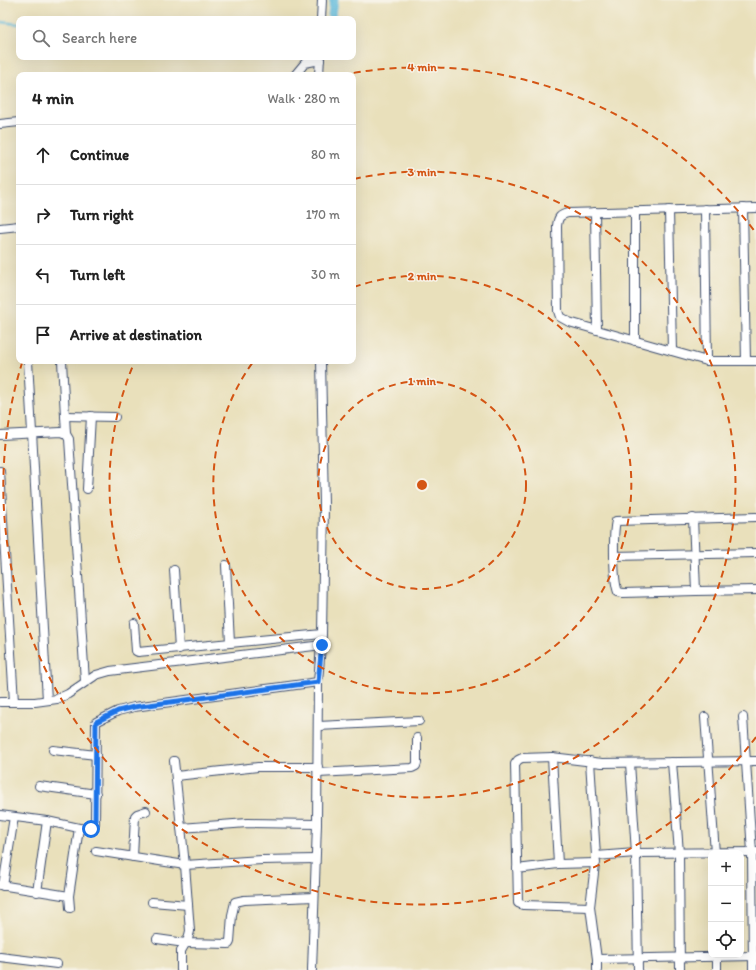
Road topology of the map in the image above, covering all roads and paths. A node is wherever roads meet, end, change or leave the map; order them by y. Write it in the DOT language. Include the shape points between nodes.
graph roads {
  1 [pos="322,0"];
  2 [pos="321,16"];
  3 [pos="314,60"];
  4 [pos="320,60"];
  5 [pos="298,72"];
  6 [pos="319,72"];
  7 [pos="16,122"];
  8 [pos="0,124"];
  9 [pos="743,208"];
  10 [pos="756,208"];
  11 [pos="705,209"];
  12 [pos="668,210"];
  13 [pos="635,211"];
  14 [pos="595,212"];
  15 [pos="16,226"];
  16 [pos="0,228"];
  17 [pos="598,330"];
  18 [pos="635,341"];
  19 [pos="672,351"];
  20 [pos="707,361"];
  21 [pos="746,361"];
  22 [pos="756,361"];
  23 [pos="28,364"];
  24 [pos="62,364"];
  25 [pos="321,364"];
  26 [pos="65,416"];
  27 [pos="91,416"];
  28 [pos="115,417"];
  29 [pos="32,433"];
  30 [pos="66,434"];
  31 [pos="0,435"];
  32 [pos="0,471"];
  33 [pos="87,489"];
  34 [pos="756,517"];
  35 [pos="693,518"];
  36 [pos="756,553"];
  37 [pos="695,554"];
  38 [pos="614,556"];
  39 [pos="226,565"];
  40 [pos="174,570"];
  41 [pos="696,590"];
  42 [pos="756,590"];
  43 [pos="134,623"];
  44 [pos="322,634"];
  45 [pos="230,643"];
  46 [pos="322,645"];
  47 [pos="179,649"];
  48 [pos="85,681"];
  49 [pos="318,682"];
  50 [pos="47,700"];
  51 [pos="0,702"];
  52 [pos="14,702"];
  53 [pos="705,717"];
  54 [pos="743,717"];
  55 [pos="420,721"];
  56 [pos="318,726"];
  57 [pos="418,738"];
  58 [pos="53,750"];
  59 [pos="96,755"];
  60 [pos="552,757"];
  61 [pos="756,760"];
  62 [pos="174,761"];
  63 [pos="590,761"];
  64 [pos="709,761"];
  65 [pos="745,761"];
  66 [pos="672,762"];
  67 [pos="630,763"];
  68 [pos="318,770"];
  69 [pos="176,776"];
  70 [pos="39,786"];
  71 [pos="96,794"];
  72 [pos="146,811"];
  73 [pos="0,815"];
  74 [pos="14,817"];
  75 [pos="47,821"];
  76 [pos="317,824"];
  77 [pos="79,828"];
  78 [pos="181,828"];
  79 [pos="715,850"];
  80 [pos="96,851"];
  81 [pos="744,852"];
  82 [pos="754,852"];
  83 [pos="636,853"];
  84 [pos="679,853"];
  85 [pos="708,853"];
  86 [pos="133,857"];
  87 [pos="315,859"];
  88 [pos="596,860"];
  89 [pos="558,864"];
  90 [pos="185,865"];
  91 [pos="517,869"];
  92 [pos="1,886"];
  93 [pos="37,892"];
  94 [pos="69,896"];
  95 [pos="314,897"];
  96 [pos="152,902"];
  97 [pos="188,905"];
  98 [pos="590,907"];
  99 [pos="70,908"];
  100 [pos="157,939"];
  101 [pos="185,943"];
  102 [pos="708,956"];
  103 [pos="754,956"];
  104 [pos="0,957"];
  105 [pos="679,957"];
  106 [pos="638,958"];
  107 [pos="717,958"];
  108 [pos="597,959"];
  109 [pos="57,964"];
  110 [pos="33,966"];
  111 [pos="181,970"];
  112 [pos="312,970"];
  113 [pos="597,970"];
  114 [pos="638,970"];
  115 [pos="680,970"];
  116 [pos="717,970"];
  117 [pos="753,970"];
  1 -- 2 [label="street"];
  3 -- 5 [label="street" via="305,63"];
  4 -- 6 [label="street"];
  7 -- 8 [label="street"];
  9 -- 10 [label="street"];
  9 -- 11 [label="street"];
  9 -- 21 [label="street"];
  11 -- 12 [label="street"];
  11 -- 20 [label="street"];
  12 -- 13 [label="street"];
  12 -- 19 [label="street"];
  13 -- 14 [label="street"];
  13 -- 18 [label="street"];
  14 -- 17 [label="street"];
  14 -- 17 [label="street" via="568,213 558,219 558,311 560,317 569,322"];
  15 -- 16 [label="street"];
  17 -- 18 [label="street"];
  18 -- 19 [label="street"];
  19 -- 20 [label="street"];
  20 -- 21 [label="street"];
  21 -- 22 [label="street"];
  23 -- 29 [label="street"];
  24 -- 26 [label="street"];
  25 -- 44 [label="street" via="324,505"];
  26 -- 27 [label="street"];
  26 -- 30 [label="street"];
  27 -- 28 [label="street"];
  27 -- 33 [label="street"];
  29 -- 30 [label="street"];
  29 -- 31 [label="street"];
  29 -- 50 [label="street"];
  30 -- 48 [label="street" via="69,439"];
  32 -- 52 [label="street"];
  34 -- 35 [label="street"];
  35 -- 37 [label="street"];
  35 -- 38 [label="street" via="616,520"];
  36 -- 37 [label="street"];
  37 -- 38 [label="street"];
  37 -- 41 [label="street"];
  38 -- 41 [label="street" via="618,592"];
  39 -- 45 [label="street"];
  40 -- 47 [label="street"];
  41 -- 42 [label="street"];
  43 -- 47 [label="street" via="136,651"];
  44 -- 45 [label="street"];
  44 -- 46 [label="street"];
  45 -- 47 [label="street"];
  46 -- 48 [label="street" via="110,671"];
  46 -- 49 [label="street"];
  48 -- 50 [label="street" via="68,694"];
  49 -- 56 [label="street"];
  49 -- 59 [label="street" via="118,711 96,722"];
  50 -- 52 [label="street"];
  51 -- 52 [label="street"];
  53 -- 64 [label="street"];
  54 -- 65 [label="street"];
  55 -- 56 [label="street"];
  56 -- 68 [label="street"];
  57 -- 68 [label="street" via="417,763 412,768"];
  58 -- 59 [label="street"];
  59 -- 71 [label="street"];
  60 -- 63 [label="street"];
  60 -- 89 [label="street"];
  60 -- 91 [label="street" via="522,758 515,764"];
  61 -- 65 [label="street"];
  62 -- 69 [label="street"];
  63 -- 67 [label="street"];
  63 -- 88 [label="street"];
  64 -- 65 [label="street"];
  64 -- 66 [label="street"];
  64 -- 79 [label="street"];
  65 -- 82 [label="street"];
  66 -- 67 [label="street"];
  66 -- 84 [label="street"];
  67 -- 83 [label="street"];
  68 -- 69 [label="street" via="258,768"];
  68 -- 76 [label="street"];
  69 -- 78 [label="street"];
  70 -- 71 [label="street"];
  71 -- 77 [label="street" via="95,823 91,829"];
  72 -- 86 [label="street" via="135,816"];
  73 -- 74 [label="street"];
  74 -- 75 [label="street"];
  74 -- 92 [label="street"];
  75 -- 77 [label="street"];
  75 -- 93 [label="street"];
  76 -- 78 [label="street" via="248,823"];
  76 -- 87 [label="street"];
  77 -- 94 [label="street"];
  78 -- 90 [label="street"];
  80 -- 86 [label="street"];
  81 -- 82 [label="street"];
  82 -- 103 [label="street"];
  83 -- 84 [label="street"];
  83 -- 88 [label="street"];
  83 -- 106 [label="street"];
  84 -- 85 [label="street"];
  84 -- 105 [label="street"];
  86 -- 90 [label="street"];
  87 -- 90 [label="street"];
  87 -- 95 [label="street"];
  88 -- 89 [label="street"];
  88 -- 98 [label="street"];
  89 -- 91 [label="street"];
  90 -- 97 [label="street"];
  91 -- 98 [label="street" via="518,902 523,905"];
  92 -- 93 [label="street"];
  93 -- 94 [label="street"];
  94 -- 99 [label="street"];
  95 -- 101 [label="street" via="235,902 229,944"];
  95 -- 112 [label="street"];
  96 -- 97 [label="street"];
  97 -- 101 [label="street" via="189,936"];
  98 -- 108 [label="street"];
  100 -- 101 [label="street"];
  101 -- 111 [label="street" via="181,951"];
  102 -- 105 [label="street"];
  103 -- 117 [label="street"];
  104 -- 110 [label="street"];
  105 -- 106 [label="street"];
  105 -- 115 [label="street"];
  106 -- 108 [label="street"];
  106 -- 114 [label="street"];
  107 -- 116 [label="street"];
  108 -- 113 [label="street"];
  109 -- 110 [label="street"];
}
